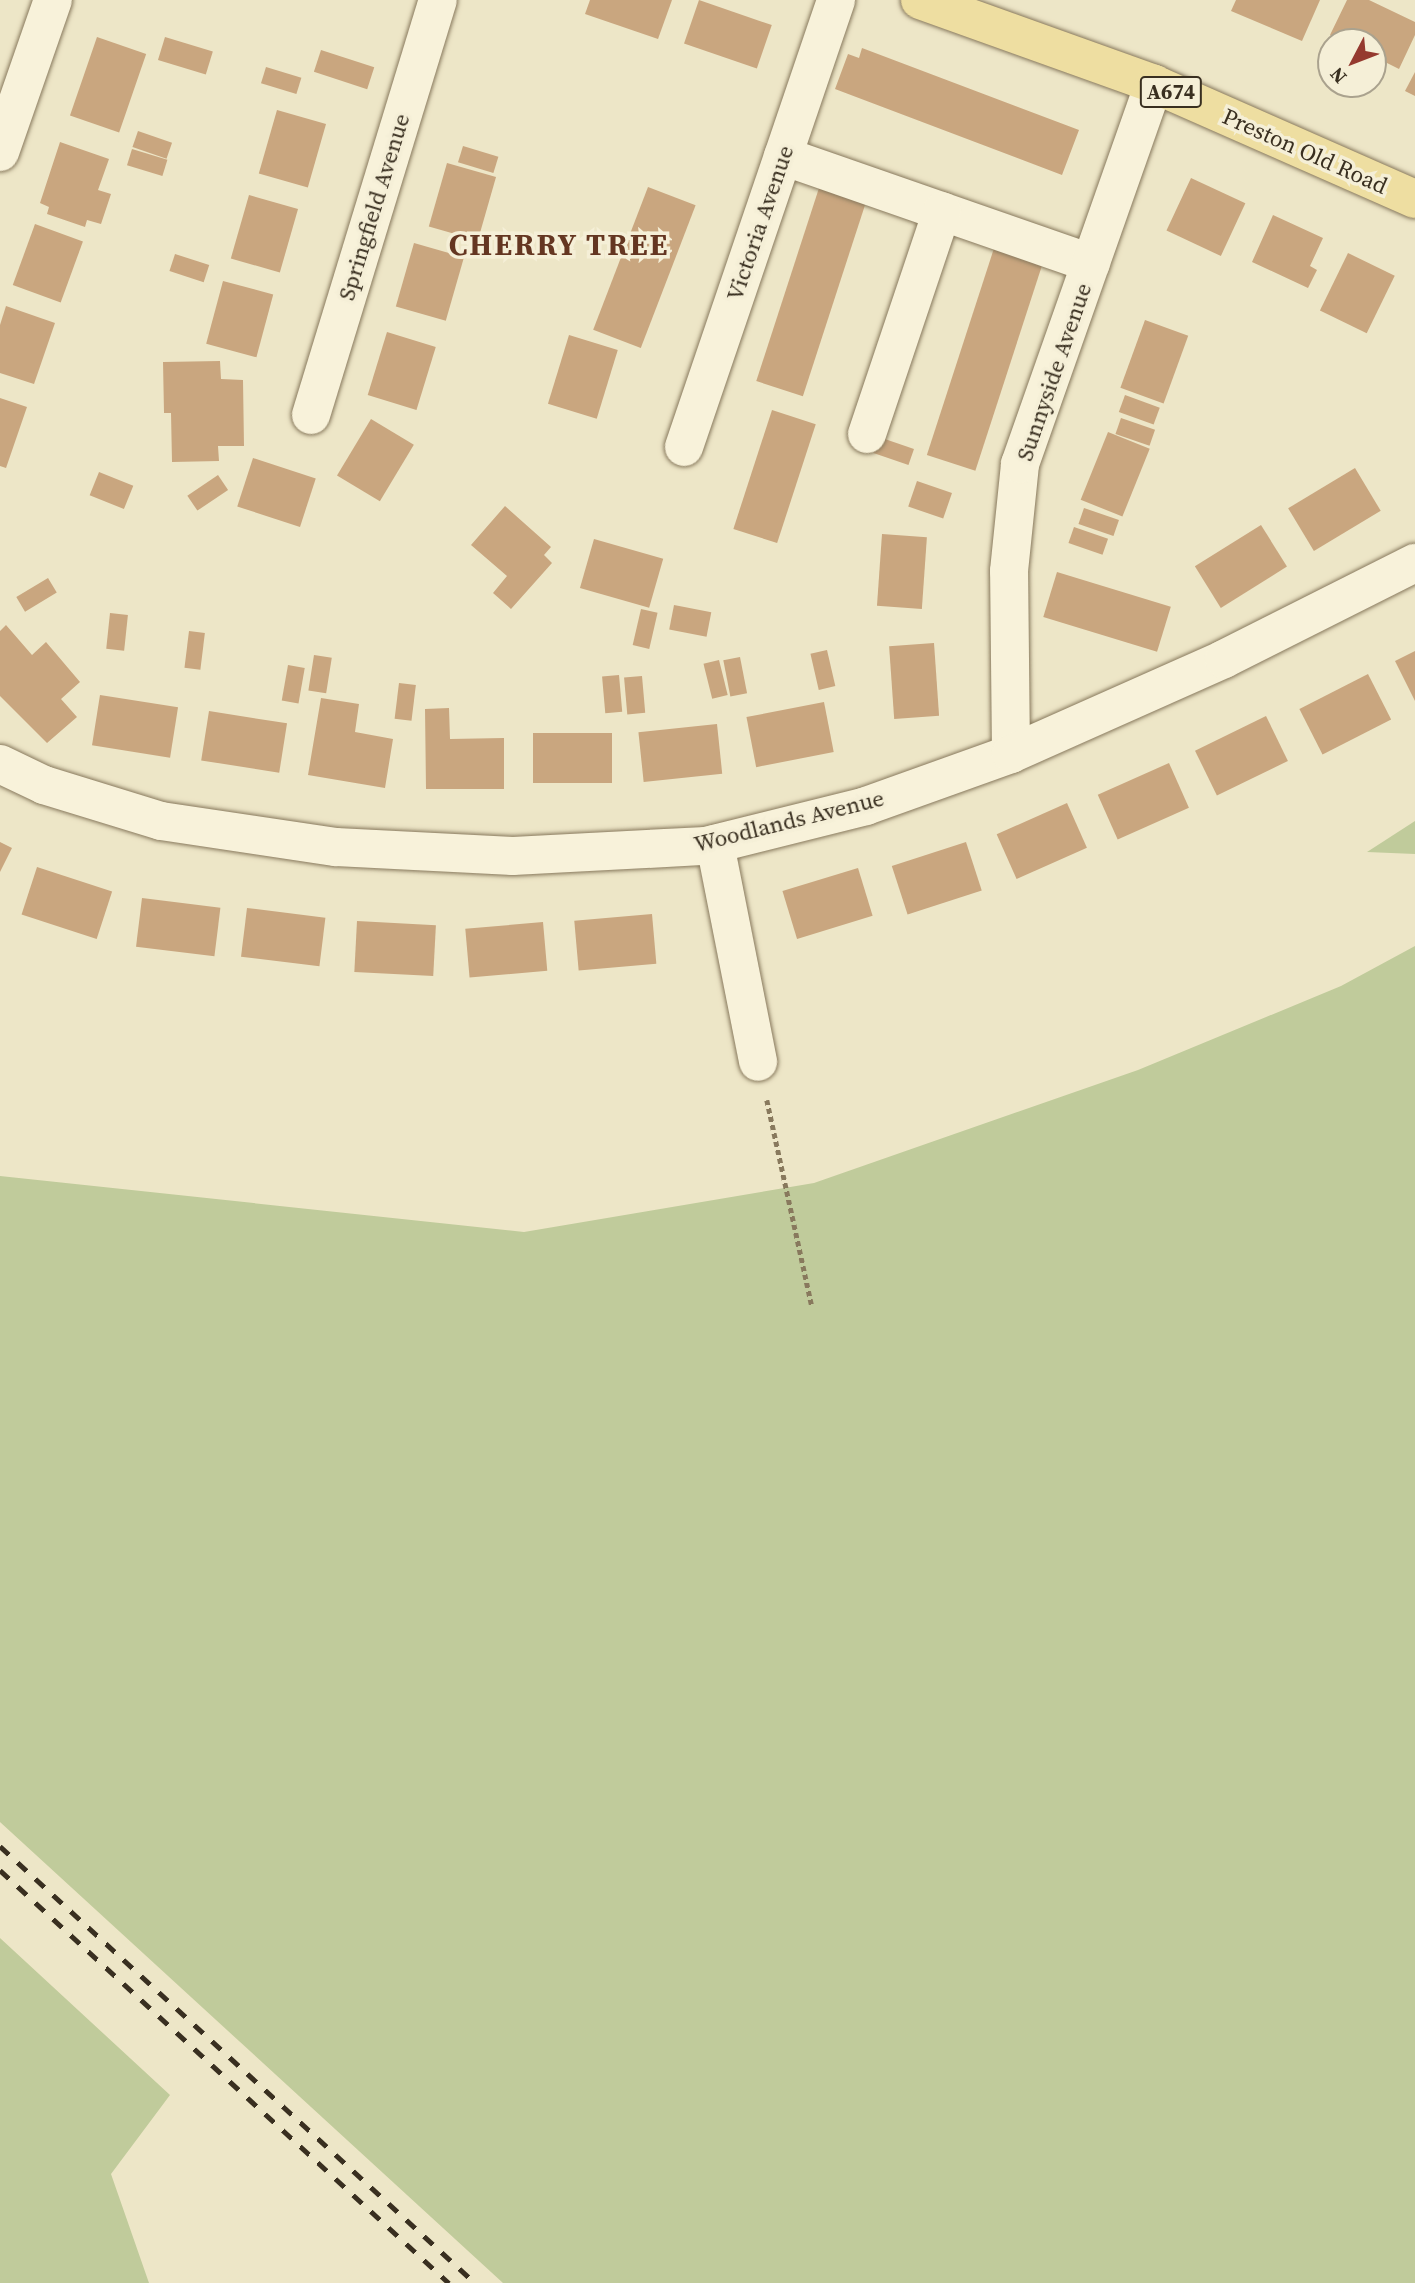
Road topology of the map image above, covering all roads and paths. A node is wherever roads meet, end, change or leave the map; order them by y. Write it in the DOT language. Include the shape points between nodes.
graph roads {
  1 [pos="53,0"];
  2 [pos="438,0"];
  3 [pos="836,0"];
  4 [pos="920,0"];
  5 [pos="1154,85"];
  6 [pos="0,152"];
  7 [pos="783,156"];
  8 [pos="1415,199"];
  9 [pos="942,211"];
  10 [pos="1091,263"];
  11 [pos="311,415"];
  12 [pos="867,434"];
  13 [pos="684,447"];
  14 [pos="1415,564"];
  15 [pos="1011,754"];
  16 [pos="0,764"];
  17 [pos="715,844"];
  18 [pos="758,1062"];
  19 [pos="812,1306"];
  1 -- 6 [label="street"];
  2 -- 11 [label="street, Springfield Avenue"];
  3 -- 7 [label="street, Victoria Avenue"];
  4 -- 5 [label="main road, Preston Old Road / A674"];
  5 -- 8 [label="main road, Preston Old Road / A674"];
  5 -- 10 [label="street, Sunnyside Avenue"];
  7 -- 9 [label="street"];
  7 -- 13 [label="street, Victoria Avenue"];
  9 -- 10 [label="street"];
  9 -- 12 [label="street"];
  10 -- 15 [label="street, Sunnyside Avenue" via="1020,464 1009,571"];
  14 -- 15 [label="street, Woodlands Avenue" via="1224,659"];
  15 -- 17 [label="street, Woodlands Avenue" via="866,806"];
  16 -- 17 [label="street, Woodlands Avenue" via="44,785 161,821 336,847 513,856"];
  17 -- 18 [label="street"];
  18 -- 19 [label="path"];
}
